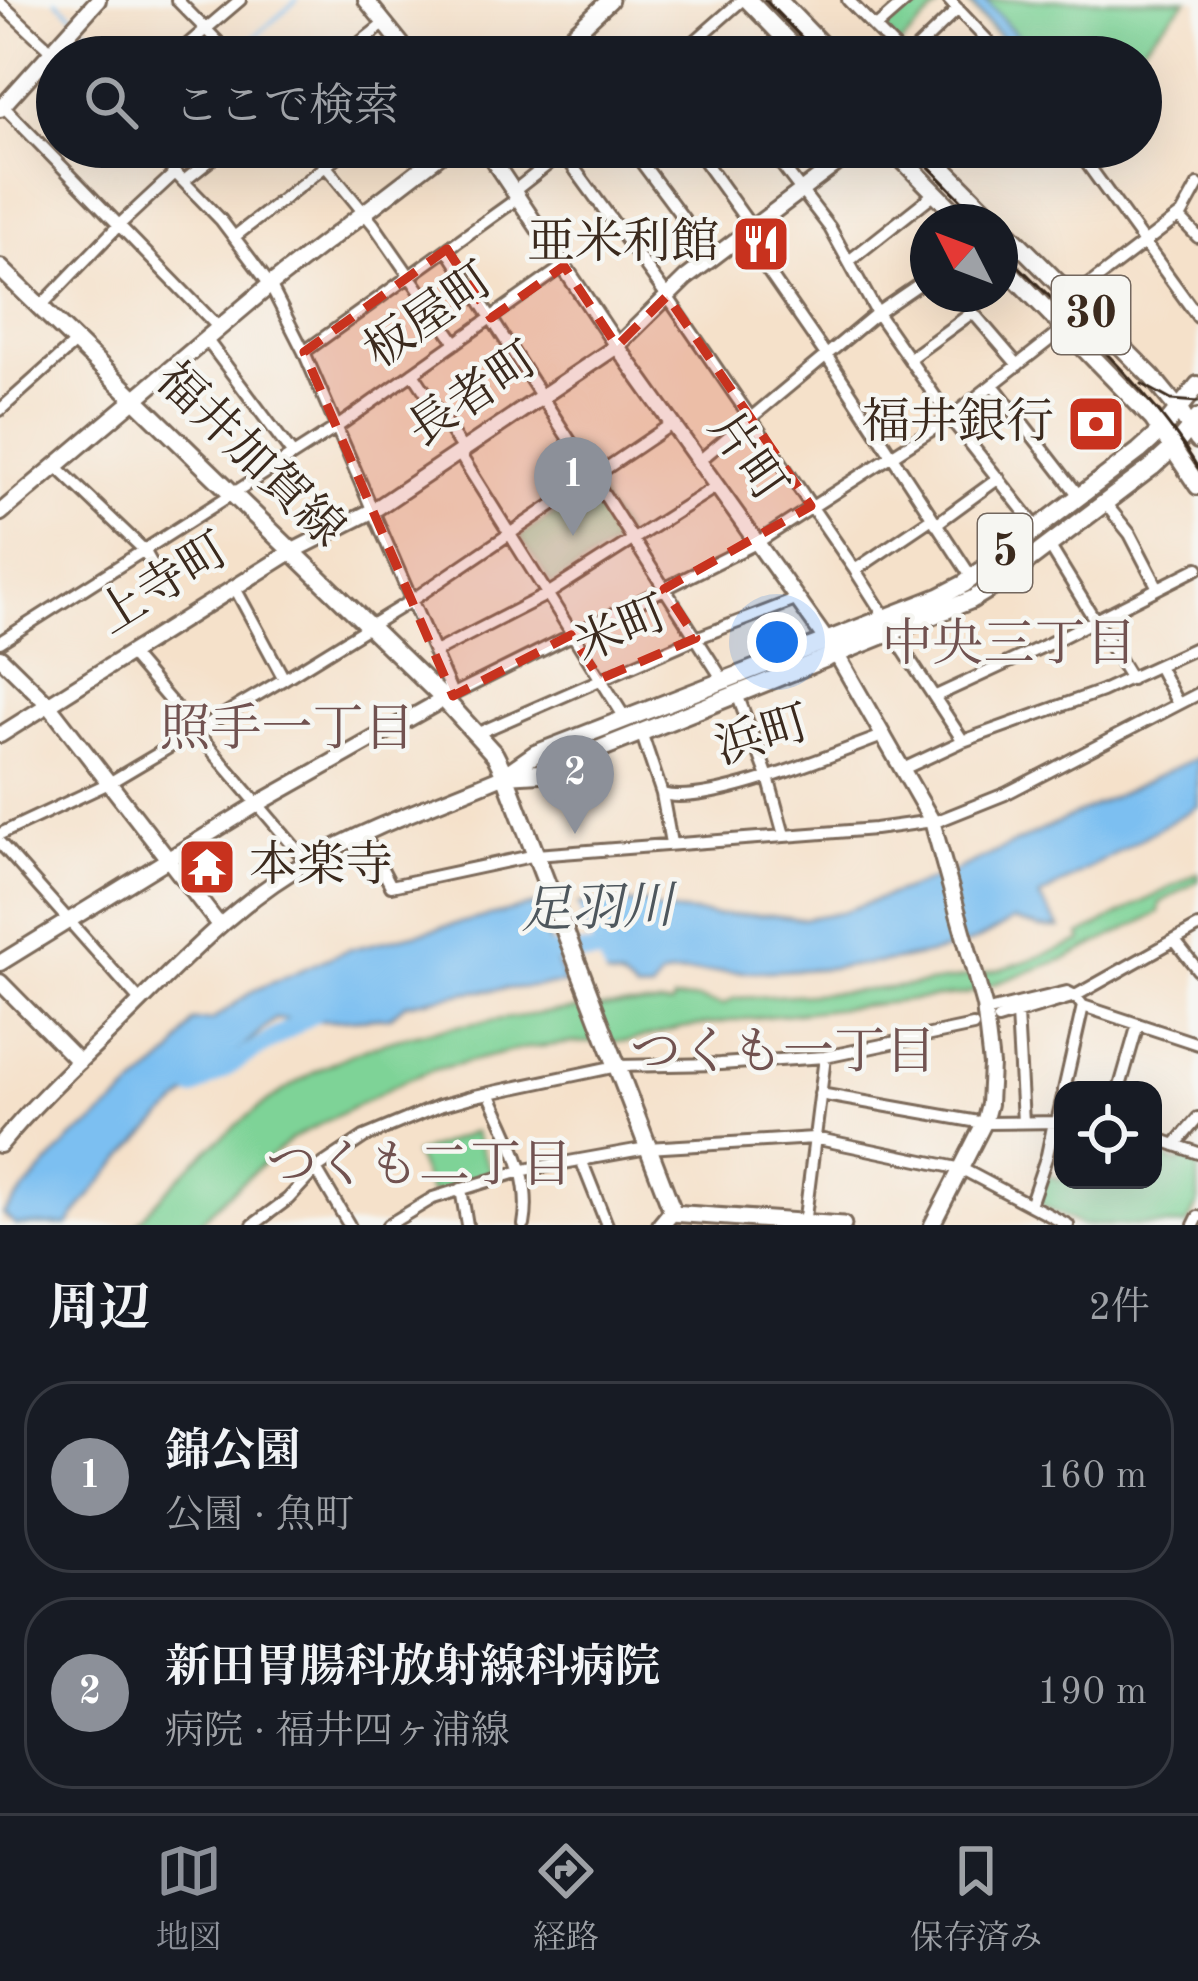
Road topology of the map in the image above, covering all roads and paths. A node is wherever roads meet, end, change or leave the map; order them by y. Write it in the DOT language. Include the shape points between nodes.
graph roads {
  1 [pos="98,0"];
  2 [pos="177,0"];
  3 [pos="240,0"];
  4 [pos="366,0"];
  5 [pos="610,0"];
  6 [pos="745,0"];
  7 [pos="778,0"];
  8 [pos="848,0"];
  9 [pos="907,0"];
  10 [pos="6,4"];
  11 [pos="953,5"];
  12 [pos="385,23"];
  13 [pos="206,28"];
  14 [pos="875,28"];
  15 [pos="37,36"];
  16 [pos="69,36"];
  17 [pos="197,36"];
  18 [pos="213,36"];
  19 [pos="369,36"];
  20 [pos="395,36"];
  21 [pos="571,36"];
  22 [pos="710,36"];
  23 [pos="782,36"];
  24 [pos="813,36"];
  25 [pos="884,36"];
  26 [pos="925,36"];
  27 [pos="983,36"];
  28 [pos="36,72"];
  29 [pos="3,102"];
  30 [pos="36,138"];
  31 [pos="64,168"];
  32 [pos="170,168"];
  33 [pos="193,168"];
  34 [pos="323,168"];
  35 [pos="328,168"];
  36 [pos="423,168"];
  37 [pos="498,168"];
  38 [pos="546,168"];
  39 [pos="579,168"];
  40 [pos="646,168"];
  41 [pos="708,168"];
  42 [pos="784,168"];
  43 [pos="832,168"];
  44 [pos="911,168"];
  45 [pos="943,168"];
  46 [pos="1091,168"];
  47 [pos="179,177"];
  48 [pos="1198,185"];
  49 [pos="802,191"];
  50 [pos="935,193"];
  51 [pos="516,194"];
  52 [pos="946,204"];
  53 [pos="980,204"];
  54 [pos="364,213"];
  55 [pos="1179,218"];
  56 [pos="118,226"];
  57 [pos="747,231"];
  58 [pos="234,237"];
  59 [pos="1198,237"];
  60 [pos="1018,242"];
  61 [pos="1144,242"];
  62 [pos="447,249"];
  63 [pos="712,258"];
  64 [pos="849,261"];
  65 [pos="564,266"];
  66 [pos="0,268"];
  67 [pos="411,275"];
  68 [pos="1018,280"];
  69 [pos="270,285"];
  70 [pos="910,290"];
  71 [pos="667,296"];
  72 [pos="1076,299"];
  73 [pos="40,307"];
  74 [pos="972,312"];
  75 [pos="974,312"];
  76 [pos="877,313"];
  77 [pos="1198,317"];
  78 [pos="491,318"];
  79 [pos="1063,326"];
  80 [pos="212,334"];
  81 [pos="76,342"];
  82 [pos="456,343"];
  83 [pos="617,346"];
  84 [pos="304,352"];
  85 [pos="826,356"];
  86 [pos="910,358"];
  87 [pos="1018,365"];
  88 [pos="413,373"];
  89 [pos="1152,377"];
  90 [pos="993,385"];
  91 [pos="1197,388"];
  92 [pos="540,398"];
  93 [pos="135,399"];
  94 [pos="0,410"];
  95 [pos="1179,410"];
  96 [pos="751,418"];
  97 [pos="950,418"];
  98 [pos="674,423"];
  99 [pos="337,427"];
  100 [pos="1196,427"];
  101 [pos="1162,430"];
  102 [pos="1174,447"];
  103 [pos="461,452"];
  104 [pos="293,455"];
  105 [pos="891,456"];
  106 [pos="699,460"];
  107 [pos="56,466"];
  108 [pos="998,478"];
  109 [pos="593,479"];
  110 [pos="718,486"];
  111 [pos="1198,486"];
  112 [pos="233,494"];
  113 [pos="1080,497"];
  114 [pos="1106,503"];
  115 [pos="812,506"];
  116 [pos="1,509"];
  117 [pos="374,510"];
  118 [pos="934,521"];
  119 [pos="1038,529"];
  120 [pos="510,535"];
  121 [pos="633,540"];
  122 [pos="758,542"];
  123 [pos="1049,545"];
  124 [pos="144,550"];
  125 [pos="291,552"];
  126 [pos="1198,568"];
  127 [pos="855,570"];
  128 [pos="972,578"];
  129 [pos="235,588"];
  130 [pos="1158,588"];
  131 [pos="664,589"];
  132 [pos="168,592"];
  133 [pos="547,595"];
  134 [pos="798,599"];
  135 [pos="412,600"];
  136 [pos="1094,620"];
  137 [pos="369,626"];
  138 [pos="889,626"];
  139 [pos="572,635"];
  140 [pos="696,638"];
  141 [pos="0,642"];
  142 [pos="832,647"];
  143 [pos="1198,647"];
  144 [pos="435,652"];
  145 [pos="129,653"];
  146 [pos="0,657"];
  147 [pos="1158,666"];
  148 [pos="284,679"];
  149 [pos="600,679"];
  150 [pos="1131,679"];
  151 [pos="723,680"];
  152 [pos="737,694"];
  153 [pos="1198,694"];
  154 [pos="936,696"];
  155 [pos="449,698"];
  156 [pos="48,704"];
  157 [pos="1178,704"];
  158 [pos="626,718"];
  159 [pos="195,732"];
  160 [pos="641,732"];
  161 [pos="0,734"];
  162 [pos="476,734"];
  163 [pos="885,735"];
  164 [pos="963,741"];
  165 [pos="903,770"];
  166 [pos="505,776"];
  167 [pos="768,777"];
  168 [pos="109,783"];
  169 [pos="662,794"];
  170 [pos="256,805"];
  171 [pos="932,821"];
  172 [pos="0,834"];
  173 [pos="364,834"];
  174 [pos="784,835"];
  175 [pos="0,843"];
  176 [pos="671,843"];
  177 [pos="167,858"];
  178 [pos="537,859"];
  179 [pos="307,862"];
  180 [pos="68,920"];
  181 [pos="219,926"];
  182 [pos="1198,927"];
  183 [pos="1175,941"];
  184 [pos="0,962"];
  185 [pos="1198,970"];
  186 [pos="0,982"];
  187 [pos="1079,1001"];
  188 [pos="141,1002"];
  189 [pos="989,1012"];
  190 [pos="1017,1014"];
  191 [pos="1138,1024"];
  192 [pos="973,1026"];
  193 [pos="1198,1045"];
  194 [pos="825,1057"];
  195 [pos="79,1062"];
  196 [pos="615,1062"];
  197 [pos="1066,1081"];
  198 [pos="1122,1081"];
  199 [pos="489,1093"];
  200 [pos="820,1094"];
  201 [pos="1198,1118"];
  202 [pos="1023,1122"];
  203 [pos="1054,1122"];
  204 [pos="984,1123"];
  205 [pos="1054,1134"];
  206 [pos="814,1138"];
  207 [pos="2,1140"];
  208 [pos="1162,1140"];
  209 [pos="1175,1145"];
  210 [pos="647,1148"];
  211 [pos="1198,1153"];
  212 [pos="582,1162"];
  213 [pos="316,1169"];
  214 [pos="962,1169"];
  215 [pos="524,1170"];
  216 [pos="461,1190"];
  217 [pos="1030,1205"];
  218 [pos="668,1221"];
  219 [pos="756,1221"];
  220 [pos="805,1223"];
  221 [pos="253,1225"];
  222 [pos="349,1225"];
  223 [pos="388,1225"];
  224 [pos="466,1225"];
  225 [pos="524,1225"];
  226 [pos="607,1225"];
  227 [pos="843,1225"];
  228 [pos="932,1225"];
  229 [pos="1068,1225"];
  1 -- 16 [label="street"];
  2 -- 13 [label="street"];
  3 -- 13 [label="street"];
  4 -- 12 [label="street"];
  5 -- 21 [label="main road"];
  6 -- 22 [label="street"];
  6 -- 23 [label="main road"];
  7 -- 24 [label="main road"];
  8 -- 14 [label="street"];
  9 -- 14 [label="street"];
  10 -- 15 [label="street"];
  11 -- 26 [label="street"];
  11 -- 27 [label="street"];
  12 -- 19 [label="street"];
  12 -- 20 [label="street"];
  13 -- 17 [label="street"];
  13 -- 18 [label="street"];
  14 -- 25 [label="street"];
  28 -- 29 [label="street"];
  29 -- 30 [label="street"];
  31 -- 56 [label="street"];
  32 -- 47 [label="street"];
  33 -- 47 [label="street"];
  34 -- 58 [label="street"];
  35 -- 54 [label="street"];
  36 -- 54 [label="main road"];
  37 -- 51 [label="street, 片町"];
  38 -- 51 [label="street"];
  39 -- 71 [label="street"];
  40 -- 63 [label="street"];
  41 -- 57 [label="street"];
  42 -- 49 [label="street"];
  43 -- 49 [label="street, 長者町"];
  44 -- 50 [label="main road"];
  45 -- 53 [label="main road, 30"];
  46 -- 61 [label="street"];
  47 -- 56 [label="street"];
  47 -- 58 [label="street"];
  48 -- 55 [label="street"];
  49 -- 57 [label="street, 長者町"];
  49 -- 64 [label="street"];
  50 -- 52 [label="main road"];
  50 -- 64 [label="street"];
  51 -- 62 [label="street"];
  51 -- 65 [label="street, 片町"];
  54 -- 67 [label="street"];
  54 -- 69 [label="main road"];
  55 -- 59 [label="street"];
  55 -- 61 [label="street"];
  56 -- 73 [label="street"];
  56 -- 80 [label="street"];
  57 -- 63 [label="street, 長者町"];
  57 -- 85 [label="street"];
  58 -- 69 [label="street"];
  60 -- 72 [label="main road, 30"];
  61 -- 72 [label="street"];
  61 -- 77 [label="street"];
  62 -- 67 [label="street"];
  62 -- 78 [label="street"];
  63 -- 71 [label="street, 長者町"];
  64 -- 76 [label="street"];
  65 -- 78 [label="street, 板屋町"];
  65 -- 83 [label="street, 片町"];
  66 -- 73 [label="main road, 福井加賀線"];
  67 -- 82 [label="street"];
  67 -- 84 [label="street"];
  68 -- 79 [label="main road, 30"];
  69 -- 80 [label="main road"];
  69 -- 84 [label="street"];
  70 -- 76 [label="street"];
  71 -- 83 [label="street, 長者町"];
  71 -- 96 [label="street"];
  72 -- 79 [label="street"];
  72 -- 89 [label="main road, 30"];
  73 -- 81 [label="main road, 福井加賀線"];
  74 -- 86 [label="street"];
  75 -- 87 [label="street"];
  76 -- 85 [label="street"];
  76 -- 86 [label="street"];
  78 -- 82 [label="street, 板屋町"];
  78 -- 92 [label="street"];
  79 -- 87 [label="street"];
  79 -- 101 [label="main road, 30"];
  80 -- 93 [label="main road"];
  80 -- 104 [label="street"];
  81 -- 93 [label="main road, 福井加賀線"];
  81 -- 94 [label="street"];
  82 -- 88 [label="street, 板屋町"];
  83 -- 92 [label="street, 長者町"];
  83 -- 98 [label="street, 片町"];
  84 -- 99 [label="street"];
  85 -- 96 [label="street"];
  85 -- 105 [label="street"];
  86 -- 97 [label="street"];
  87 -- 90 [label="street"];
  88 -- 99 [label="street, 板屋町"];
  88 -- 103 [label="street"];
  89 -- 91 [label="main road"];
  89 -- 95 [label="main road, 30"];
  90 -- 97 [label="street"];
  90 -- 113 [label="street"];
  91 -- 95 [label="main road"];
  92 -- 103 [label="street, 長者町"];
  92 -- 109 [label="street"];
  93 -- 107 [label="main road"];
  93 -- 112 [label="main road, 福井加賀線"];
  95 -- 100 [label="main road"];
  95 -- 101 [label="main road, 5"];
  96 -- 106 [label="street"];
  96 -- 115 [label="street"];
  97 -- 105 [label="street"];
  97 -- 108 [label="street"];
  98 -- 106 [label="street, 片町"];
  98 -- 109 [label="street"];
  99 -- 104 [label="street, 板屋町"];
  99 -- 117 [label="street"];
  100 -- 102 [label="main road"];
  101 -- 102 [label="main road"];
  101 -- 113 [label="main road, 5"];
  102 -- 111 [label="main road"];
  102 -- 114 [label="main road, 5"];
  103 -- 117 [label="street, 長者町"];
  103 -- 120 [label="street"];
  104 -- 112 [label="street, 板屋町"];
  105 -- 115 [label="street"];
  105 -- 118 [label="street"];
  106 -- 110 [label="street, 片町"];
  107 -- 116 [label="main road"];
  107 -- 124 [label="street"];
  108 -- 118 [label="street"];
  108 -- 119 [label="street"];
  109 -- 120 [label="street"];
  109 -- 121 [label="street"];
  110 -- 121 [label="street"];
  110 -- 122 [label="street, 片町"];
  112 -- 124 [label="street, 板屋町"];
  112 -- 125 [label="main road, 福井加賀線"];
  113 -- 119 [label="main road, 5"];
  114 -- 123 [label="main road, 5"];
  114 -- 130 [label="street"];
  115 -- 122 [label="street"];
  115 -- 127 [label="street"];
  117 -- 125 [label="street, 上寺町"];
  117 -- 135 [label="street"];
  118 -- 127 [label="street"];
  118 -- 128 [label="street"];
  119 -- 128 [label="main road, 5"];
  120 -- 133 [label="street"];
  120 -- 135 [label="street"];
  121 -- 131 [label="street"];
  121 -- 133 [label="street"];
  122 -- 131 [label="street"];
  122 -- 134 [label="street, 片町"];
  123 -- 136 [label="street"];
  123 -- 138 [label="main road, 5" via="979,596"];
  124 -- 132 [label="street"];
  124 -- 141 [label="street, 板屋町"];
  125 -- 129 [label="street, 上寺町"];
  125 -- 137 [label="main road, 福井加賀線"];
  126 -- 130 [label="street"];
  127 -- 138 [label="street"];
  128 -- 138 [label="main road, 5"];
  129 -- 145 [label="street, 上寺町"];
  129 -- 148 [label="street"];
  130 -- 136 [label="street"];
  131 -- 139 [label="street"];
  131 -- 140 [label="street"];
  133 -- 139 [label="street"];
  133 -- 144 [label="street"];
  134 -- 140 [label="street, 米町"];
  134 -- 142 [label="street, 片町"];
  135 -- 137 [label="street"];
  135 -- 144 [label="street"];
  136 -- 150 [label="street"];
  136 -- 154 [label="street"];
  137 -- 148 [label="street"];
  137 -- 155 [label="main road, 福井加賀線"];
  138 -- 142 [label="main road, 5"];
  138 -- 154 [label="street"];
  139 -- 149 [label="street"];
  139 -- 155 [label="street"];
  140 -- 149 [label="street, 米町"];
  140 -- 151 [label="street"];
  142 -- 151 [label="main road, 5"];
  142 -- 152 [label="main road, 5"];
  142 -- 163 [label="street, 片町"];
  143 -- 147 [label="street"];
  144 -- 155 [label="street"];
  145 -- 156 [label="street, 上寺町"];
  145 -- 159 [label="street"];
  146 -- 156 [label="street"];
  147 -- 150 [label="street"];
  147 -- 157 [label="street"];
  148 -- 159 [label="street"];
  149 -- 158 [label="street"];
  149 -- 162 [label="street, 米町"];
  150 -- 164 [label="street"];
  151 -- 158 [label="main road, 5"];
  152 -- 160 [label="main road, 5"];
  152 -- 167 [label="street"];
  153 -- 157 [label="street"];
  154 -- 164 [label="street"];
  155 -- 162 [label="main road, 福井加賀線"];
  155 -- 170 [label="street"];
  156 -- 161 [label="street, 上寺町"];
  156 -- 168 [label="street"];
  157 -- 171 [label="street" via="1005,794"];
  158 -- 166 [label="main road, 5" via="532,755"];
  159 -- 168 [label="street"];
  159 -- 170 [label="street"];
  160 -- 166 [label="main road, 5" via="540,772"];
  160 -- 169 [label="street"];
  162 -- 166 [label="main road, 福井加賀線"];
  163 -- 165 [label="street, 片町"];
  163 -- 167 [label="street, 浜町"];
  164 -- 165 [label="street"];
  165 -- 171 [label="street, 片町"];
  166 -- 173 [label="street"];
  166 -- 178 [label="main road, 福井加賀線"];
  167 -- 169 [label="street, 浜町" via="694,796"];
  167 -- 174 [label="street"];
  168 -- 172 [label="street"];
  168 -- 177 [label="street"];
  169 -- 176 [label="street"];
  170 -- 177 [label="street"];
  170 -- 179 [label="street"];
  171 -- 174 [label="street"];
  171 -- 189 [label="street, 片町"];
  173 -- 178 [label="street" via="391,886"];
  173 -- 179 [label="street"];
  174 -- 176 [label="street"];
  175 -- 180 [label="street"];
  176 -- 178 [label="street"];
  177 -- 180 [label="street"];
  177 -- 181 [label="street"];
  178 -- 196 [label="main road, 福井加賀線"];
  179 -- 181 [label="street"];
  180 -- 184 [label="street"];
  180 -- 188 [label="street"];
  181 -- 188 [label="street"];
  182 -- 183 [label="street"];
  183 -- 185 [label="street"];
  183 -- 187 [label="street"];
  186 -- 195 [label="street"];
  187 -- 189 [label="street" via="1066,992"];
  187 -- 190 [label="street"];
  187 -- 191 [label="street"];
  187 -- 197 [label="street"];
  188 -- 195 [label="street"];
  189 -- 190 [label="street"];
  189 -- 204 [label="street, 片町"];
  190 -- 202 [label="street"];
  191 -- 193 [label="street"];
  191 -- 198 [label="street"];
  192 -- 194 [label="street"];
  194 -- 196 [label="street"];
  194 -- 200 [label="street"];
  195 -- 207 [label="street"];
  196 -- 199 [label="street"];
  196 -- 210 [label="main road, 福井加賀線"];
  199 -- 213 [label="street" via="364,1136"];
  199 -- 215 [label="street"];
  200 -- 204 [label="street"];
  200 -- 206 [label="street"];
  201 -- 209 [label="street"];
  202 -- 203 [label="street"];
  202 -- 204 [label="street"];
  204 -- 214 [label="street, 片町"];
  205 -- 217 [label="street"];
  206 -- 210 [label="street"];
  206 -- 214 [label="street"];
  206 -- 220 [label="street"];
  208 -- 209 [label="street"];
  209 -- 211 [label="street"];
  210 -- 212 [label="street"];
  210 -- 218 [label="main road, 福井加賀線"];
  212 -- 215 [label="street"];
  212 -- 226 [label="street"];
  213 -- 221 [label="street"];
  213 -- 222 [label="street"];
  214 -- 217 [label="street"];
  214 -- 228 [label="street, 片町"];
  215 -- 216 [label="street"];
  215 -- 225 [label="street"];
  216 -- 223 [label="street"];
  216 -- 224 [label="street"];
  217 -- 229 [label="street"];
  218 -- 219 [label="main road"];
  219 -- 220 [label="main road"];
  220 -- 227 [label="main road"];
}
